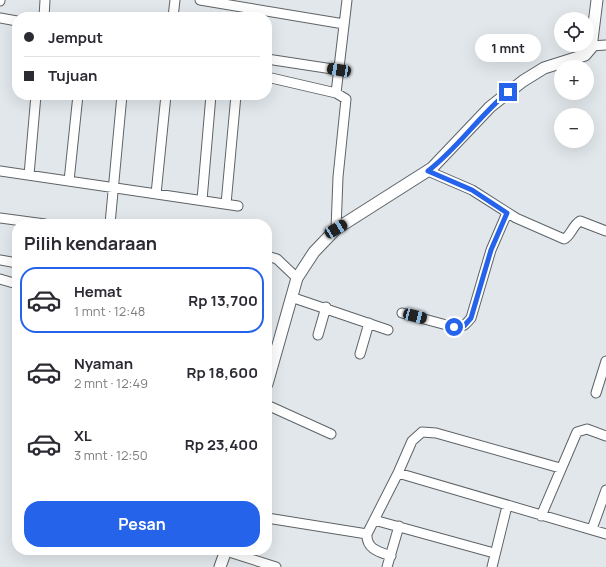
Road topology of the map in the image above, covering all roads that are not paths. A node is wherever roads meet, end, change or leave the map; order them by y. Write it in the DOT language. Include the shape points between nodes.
graph roads {
  1 [pos="45,0"];
  2 [pos="175,0"];
  3 [pos="200,0"];
  4 [pos="347,0"];
  5 [pos="597,0"];
  6 [pos="44,12"];
  7 [pos="174,12"];
  8 [pos="0,18"];
  9 [pos="12,20"];
  10 [pos="594,23"];
  11 [pos="344,24"];
  12 [pos="606,45"];
  13 [pos="594,46"];
  14 [pos="587,52"];
  15 [pos="272,60"];
  16 [pos="339,70"];
  17 [pos="272,79"];
  18 [pos="336,93"];
  19 [pos="36,100"];
  20 [pos="77,100"];
  21 [pos="122,100"];
  22 [pos="165,100"];
  23 [pos="211,100"];
  24 [pos="236,100"];
  25 [pos="0,171"];
  26 [pos="428,171"];
  27 [pos="29,175"];
  28 [pos="69,182"];
  29 [pos="113,188"];
  30 [pos="156,194"];
  31 [pos="202,200"];
  32 [pos="226,204"];
  33 [pos="238,206"];
  34 [pos="507,213"];
  35 [pos="0,218"];
  36 [pos="110,219"];
  37 [pos="12,220"];
  38 [pos="336,229"];
  39 [pos="606,231"];
  40 [pos="272,257"];
  41 [pos="0,260"];
  42 [pos="12,262"];
  43 [pos="297,278"];
  44 [pos="0,279"];
  45 [pos="12,283"];
  46 [pos="291,296"];
  47 [pos="326,307"];
  48 [pos="402,313"];
  49 [pos="369,323"];
  50 [pos="388,330"];
  51 [pos="318,335"];
  52 [pos="360,354"];
  53 [pos="606,361"];
  54 [pos="272,366"];
  55 [pos="596,392"];
  56 [pos="272,407"];
  57 [pos="332,434"];
  58 [pos="606,436"];
  59 [pos="560,468"];
  60 [pos="398,473"];
  61 [pos="606,490"];
  62 [pos="507,506"];
  63 [pos="541,516"];
  64 [pos="272,519"];
  65 [pos="374,520"];
  66 [pos="399,526"];
  67 [pos="592,529"];
  68 [pos="367,534"];
  69 [pos="606,534"];
  70 [pos="494,553"];
  71 [pos="224,555"];
  72 [pos="238,555"];
  73 [pos="391,556"];
  74 [pos="220,567"];
  75 [pos="276,567"];
  76 [pos="387,567"];
  77 [pos="492,567"];
  1 -- 6 [label="street"];
  2 -- 7 [label="street"];
  3 -- 11 [label="street"];
  4 -- 11 [label="street"];
  5 -- 10 [label="street"];
  8 -- 9 [label="street"];
  11 -- 16 [label="street"];
  12 -- 13 [label="street"];
  14 -- 26 [label="street" via="585,55 544,68 523,81 490,107"];
  15 -- 16 [label="street"];
  16 -- 18 [label="street"];
  17 -- 18 [label="street"];
  18 -- 38 [label="street" via="347,102 338,177"];
  19 -- 27 [label="street"];
  20 -- 28 [label="street"];
  21 -- 29 [label="street"];
  22 -- 30 [label="street"];
  23 -- 31 [label="street"];
  24 -- 32 [label="street"];
  25 -- 27 [label="street"];
  26 -- 34 [label="street" via="472,190"];
  26 -- 38 [label="street"];
  27 -- 28 [label="street"];
  28 -- 29 [label="street"];
  29 -- 30 [label="street"];
  29 -- 36 [label="street"];
  30 -- 31 [label="street"];
  31 -- 32 [label="street"];
  32 -- 33 [label="street"];
  34 -- 39 [label="street" via="564,239 580,221"];
  34 -- 48 [label="street" via="491,250 467,324 454,327"];
  35 -- 37 [label="street"];
  38 -- 43 [label="street" via="314,252"];
  40 -- 43 [label="street"];
  41 -- 42 [label="street"];
  43 -- 46 [label="street"];
  44 -- 45 [label="street"];
  46 -- 47 [label="street"];
  46 -- 54 [label="street"];
  47 -- 49 [label="street"];
  47 -- 51 [label="street"];
  49 -- 50 [label="street"];
  49 -- 52 [label="street"];
  53 -- 55 [label="street"];
  56 -- 57 [label="street"];
  58 -- 59 [label="street" via="587,429 579,430"];
  59 -- 60 [label="street" via="426,432 418,434 412,441"];
  59 -- 63 [label="street"];
  60 -- 62 [label="street"];
  60 -- 65 [label="street"];
  61 -- 67 [label="street"];
  62 -- 63 [label="street"];
  62 -- 70 [label="street"];
  63 -- 67 [label="street"];
  64 -- 68 [label="street"];
  65 -- 66 [label="street"];
  65 -- 68 [label="street"];
  66 -- 70 [label="street"];
  66 -- 73 [label="street"];
  67 -- 69 [label="street"];
  68 -- 73 [label="street" via="370,546"];
  70 -- 77 [label="street"];
  71 -- 74 [label="street"];
  72 -- 75 [label="street"];
  73 -- 76 [label="street"];
}
